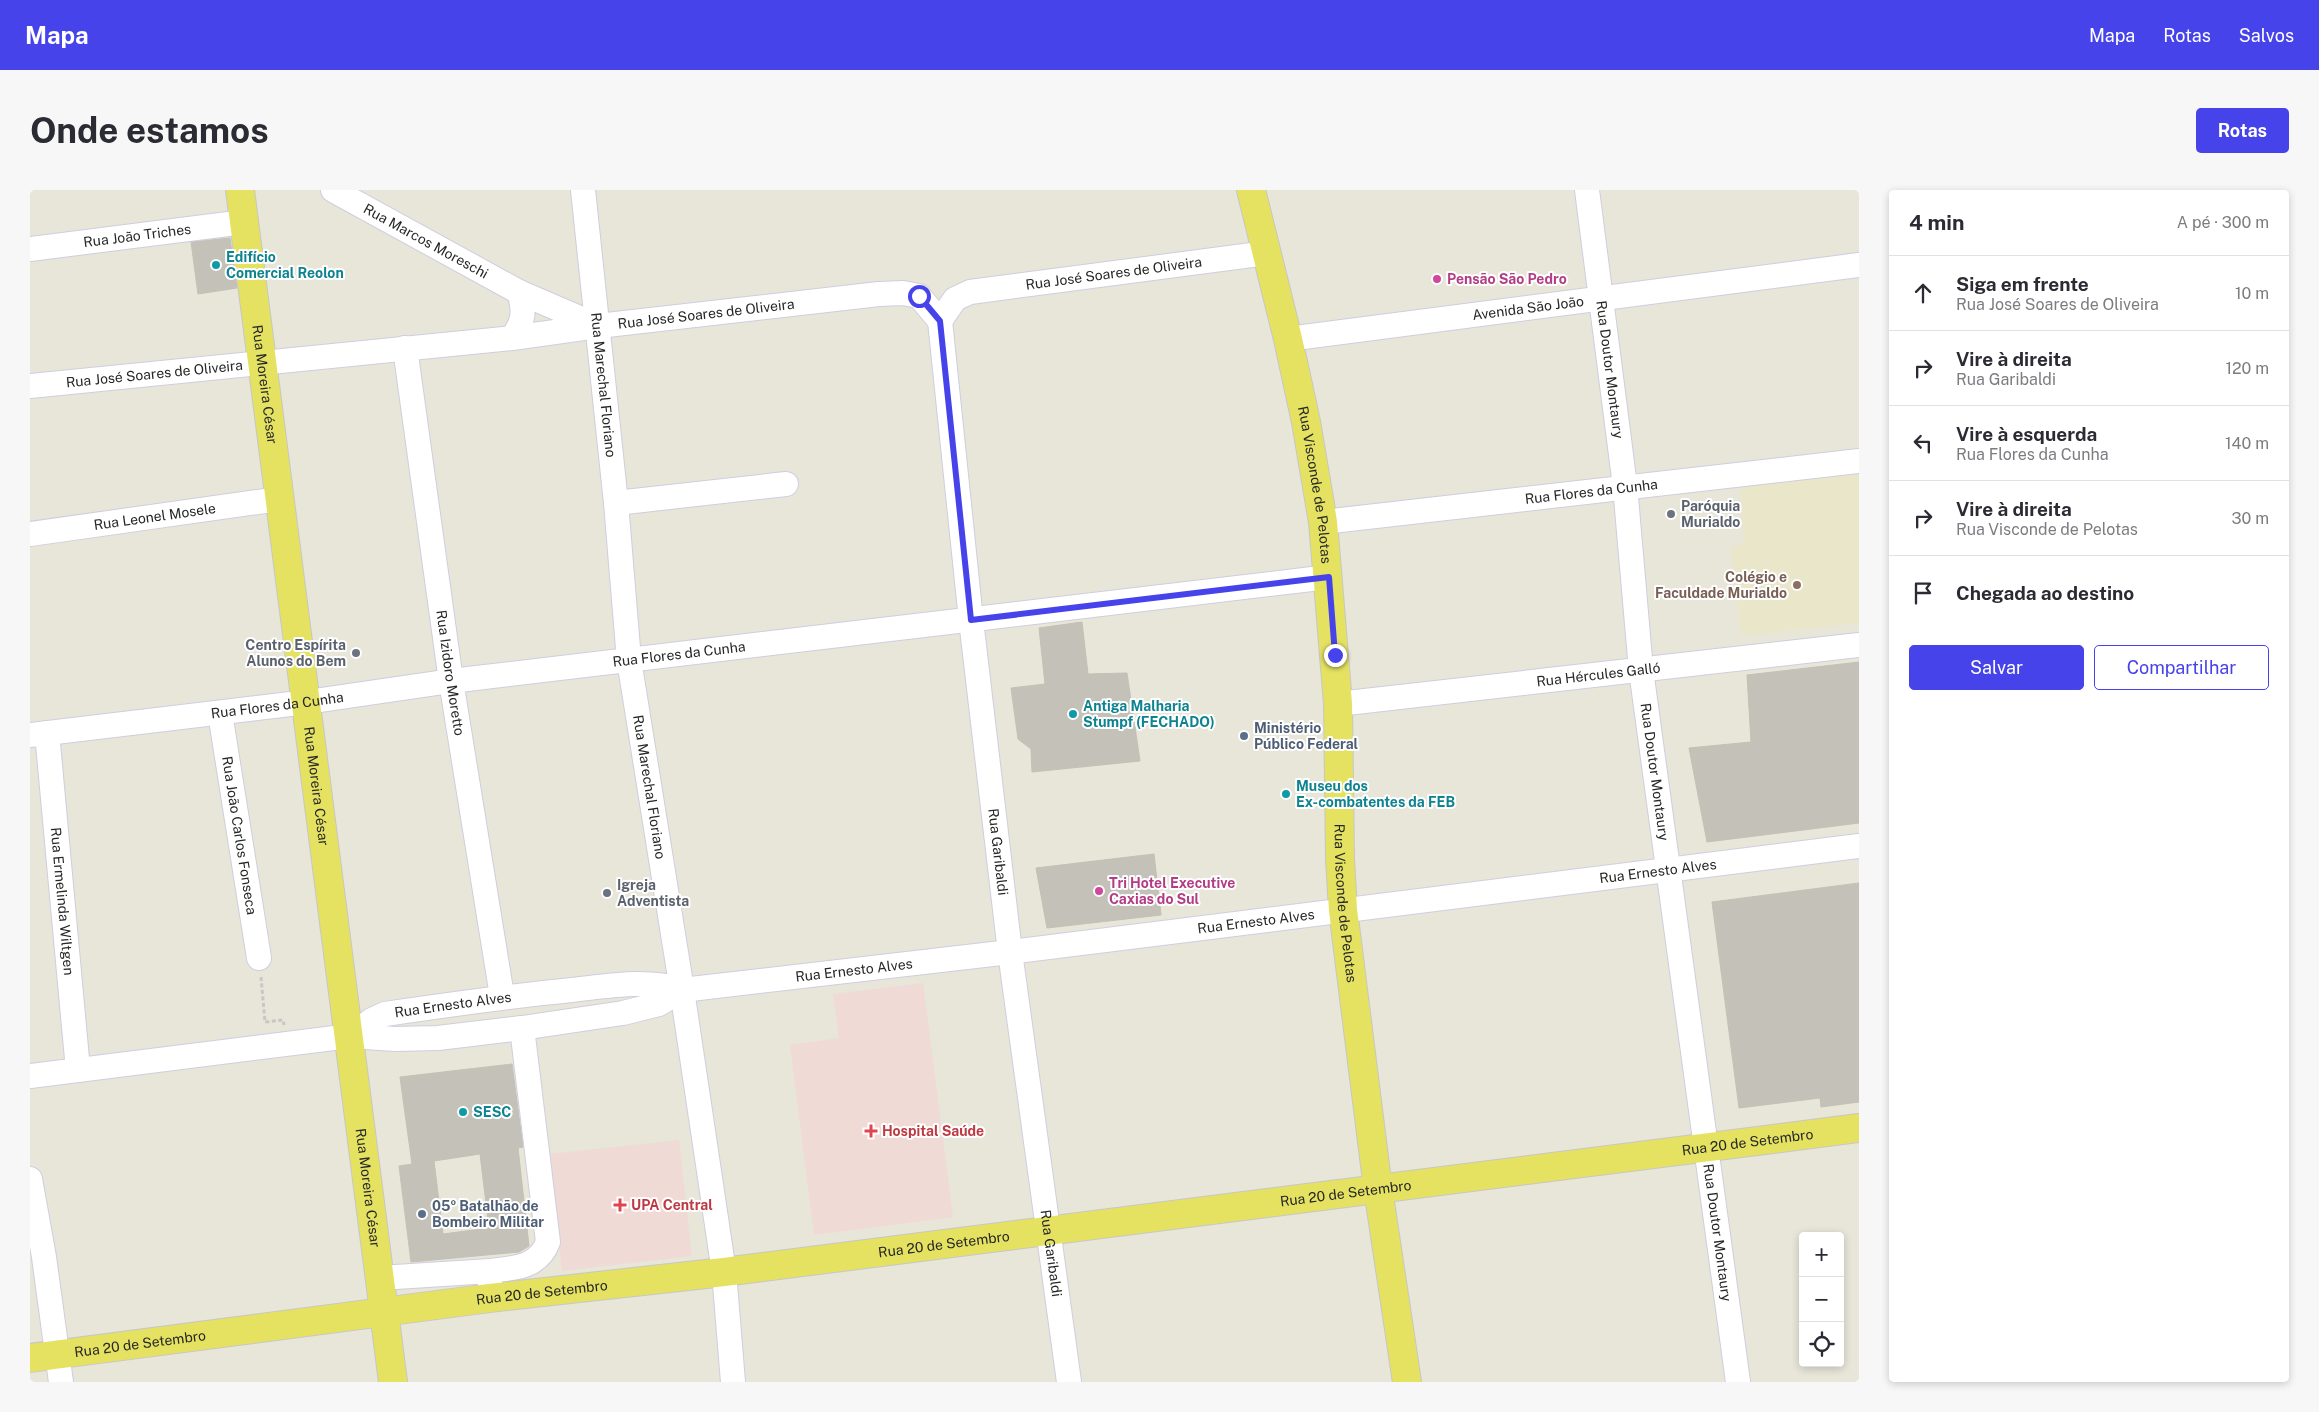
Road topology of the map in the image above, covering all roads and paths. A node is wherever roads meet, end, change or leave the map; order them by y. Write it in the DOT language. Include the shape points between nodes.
graph roads {
  1 [pos="333,190"];
  2 [pos="583,190"];
  3 [pos="1251,190"];
  4 [pos="1587,190"];
  5 [pos="241,191"];
  6 [pos="244,222"];
  7 [pos="30,249"];
  8 [pos="1267,253"];
  9 [pos="1859,265"];
  10 [pos="519,292"];
  11 [pos="1601,299"];
  12 [pos="940,321"];
  13 [pos="598,326"];
  14 [pos="512,338"];
  15 [pos="1288,339"];
  16 [pos="405,348"];
  17 [pos="262,361"];
  18 [pos="30,386"];
  19 [pos="1859,461"];
  20 [pos="786,484"];
  21 [pos="1625,486"];
  22 [pos="279,499"];
  23 [pos="616,503"];
  24 [pos="1323,522"];
  25 [pos="30,534"];
  26 [pos="1329,577"];
  27 [pos="971,620"];
  28 [pos="1859,645"];
  29 [pos="629,660"];
  30 [pos="1641,670"];
  31 [pos="451,681"];
  32 [pos="307,702"];
  33 [pos="1338,704"];
  34 [pos="220,713"];
  35 [pos="38,734"];
  36 [pos="1859,846"];
  37 [pos="1670,870"];
  38 [pos="1343,910"];
  39 [pos="1010,952"];
  40 [pos="259,958"];
  41 [pos="682,990"];
  42 [pos="502,996"];
  43 [pos="522,1028"];
  44 [pos="350,1036"];
  45 [pos="286,1043"];
  46 [pos="78,1070"];
  47 [pos="30,1076"];
  48 [pos="1859,1128"];
  49 [pos="1707,1147"];
  50 [pos="30,1179"];
  51 [pos="1378,1189"];
  52 [pos="1048,1229"];
  53 [pos="37,1253"];
  54 [pos="724,1272"];
  55 [pos="380,1278"];
  56 [pos="490,1284"];
  57 [pos="384,1312"];
  58 [pos="57,1354"];
  59 [pos="30,1358"];
  60 [pos="60,1382"];
  61 [pos="393,1382"];
  62 [pos="733,1382"];
  63 [pos="1069,1382"];
  64 [pos="1407,1382"];
  65 [pos="1738,1382"];
  1 -- 10 [label="street, Rua Marcos Moreschi"];
  2 -- 13 [label="street, Rua Marechal Floriano"];
  3 -- 8 [label="main road, Rua Visconde de Pelotas"];
  4 -- 11 [label="street, Rua Doutor Montaury"];
  5 -- 6 [label="main road, Rua Moreira César"];
  6 -- 7 [label="street, Rua João Triches"];
  6 -- 17 [label="main road, Rua Moreira César"];
  8 -- 12 [label="street, Rua José Soares de Oliveira" via="970,292 955,299"];
  8 -- 15 [label="main road, Rua Visconde de Pelotas"];
  9 -- 11 [label="street, Avenida São João"];
  10 -- 13 [label="street, Rua Marcos Moreschi"];
  10 -- 14 [label="street" via="524,315"];
  11 -- 15 [label="street, Avenida São João"];
  11 -- 21 [label="street, Rua Doutor Montaury"];
  12 -- 13 [label="street, Rua José Soares de Oliveira" via="919,296 903,292"];
  12 -- 27 [label="street, Rua Garibaldi"];
  13 -- 14 [label="street, Rua José Soares de Oliveira"];
  13 -- 23 [label="street, Rua Marechal Floriano"];
  14 -- 16 [label="street, Rua José Soares de Oliveira"];
  15 -- 24 [label="main road, Rua Visconde de Pelotas"];
  16 -- 17 [label="street, Rua José Soares de Oliveira"];
  16 -- 31 [label="street, Rua Izidoro Moretto"];
  17 -- 18 [label="street, Rua José Soares de Oliveira"];
  17 -- 22 [label="main road, Rua Moreira César"];
  19 -- 21 [label="street, Rua Flores da Cunha"];
  20 -- 23 [label="street"];
  21 -- 24 [label="street, Rua Flores da Cunha"];
  21 -- 30 [label="street, Rua Doutor Montaury"];
  22 -- 25 [label="street, Rua Leonel Mosele"];
  22 -- 32 [label="main road, Rua Moreira César"];
  23 -- 29 [label="street, Rua Marechal Floriano"];
  24 -- 26 [label="main road, Rua Visconde de Pelotas"];
  26 -- 27 [label="street, Rua Flores da Cunha"];
  26 -- 33 [label="main road, Rua Visconde de Pelotas"];
  27 -- 29 [label="street, Rua Flores da Cunha"];
  27 -- 39 [label="street, Rua Garibaldi"];
  28 -- 30 [label="street, Rua Hércules Galló"];
  29 -- 31 [label="street, Rua Flores da Cunha"];
  29 -- 41 [label="street, Rua Marechal Floriano"];
  30 -- 33 [label="street, Rua Hércules Galló"];
  30 -- 37 [label="street, Rua Doutor Montaury"];
  31 -- 32 [label="street, Rua Flores da Cunha"];
  31 -- 42 [label="street, Rua Izidoro Moretto"];
  32 -- 34 [label="street, Rua Flores da Cunha"];
  32 -- 44 [label="main road, Rua Moreira César"];
  33 -- 38 [label="main road, Rua Visconde de Pelotas"];
  34 -- 35 [label="street, Rua Flores da Cunha"];
  34 -- 40 [label="street, Rua João Carlos Fonseca"];
  35 -- 46 [label="street, Rua Ermelinda Wiltgen"];
  36 -- 37 [label="street, Rua Ernesto Alves"];
  37 -- 38 [label="street, Rua Ernesto Alves"];
  37 -- 49 [label="street, Rua Doutor Montaury"];
  38 -- 39 [label="street, Rua Ernesto Alves"];
  38 -- 51 [label="main road, Rua Visconde de Pelotas"];
  39 -- 41 [label="street, Rua Ernesto Alves"];
  39 -- 52 [label="street, Rua Garibaldi"];
  40 -- 45 [label="path" via="265,1022 283,1020"];
  41 -- 42 [label="street, Rua Ernesto Alves" via="637,983"];
  41 -- 43 [label="street, Rua Ernesto Alves" via="659,1004"];
  41 -- 54 [label="street, Rua Marechal Floriano"];
  42 -- 44 [label="street, Rua Ernesto Alves" via="385,1014"];
  43 -- 44 [label="street, Rua Ernesto Alves" via="438,1038"];
  43 -- 56 [label="street" via="548,1242 543,1254 534,1262"];
  44 -- 45 [label="street, Rua Ernesto Alves"];
  44 -- 55 [label="main road, Rua Moreira César"];
  45 -- 46 [label="street, Rua Ernesto Alves"];
  46 -- 47 [label="street, Rua Ernesto Alves"];
  48 -- 49 [label="main road, Rua 20 de Setembro"];
  49 -- 51 [label="main road, Rua 20 de Setembro"];
  49 -- 65 [label="street, Rua Doutor Montaury"];
  50 -- 53 [label="street"];
  51 -- 52 [label="main road, Rua 20 de Setembro"];
  51 -- 64 [label="main road, Rua Visconde de Pelotas"];
  52 -- 54 [label="main road, Rua 20 de Setembro"];
  52 -- 63 [label="street, Rua Garibaldi"];
  53 -- 58 [label="street"];
  54 -- 56 [label="main road, Rua 20 de Setembro"];
  54 -- 62 [label="street, Rua Marechal Floriano"];
  55 -- 56 [label="street"];
  55 -- 57 [label="main road, Rua Moreira César"];
  56 -- 57 [label="main road, Rua 20 de Setembro"];
  57 -- 58 [label="main road, Rua 20 de Setembro"];
  57 -- 61 [label="main road, Rua Moreira César"];
  58 -- 59 [label="main road, Rua 20 de Setembro"];
  58 -- 60 [label="street"];
}
